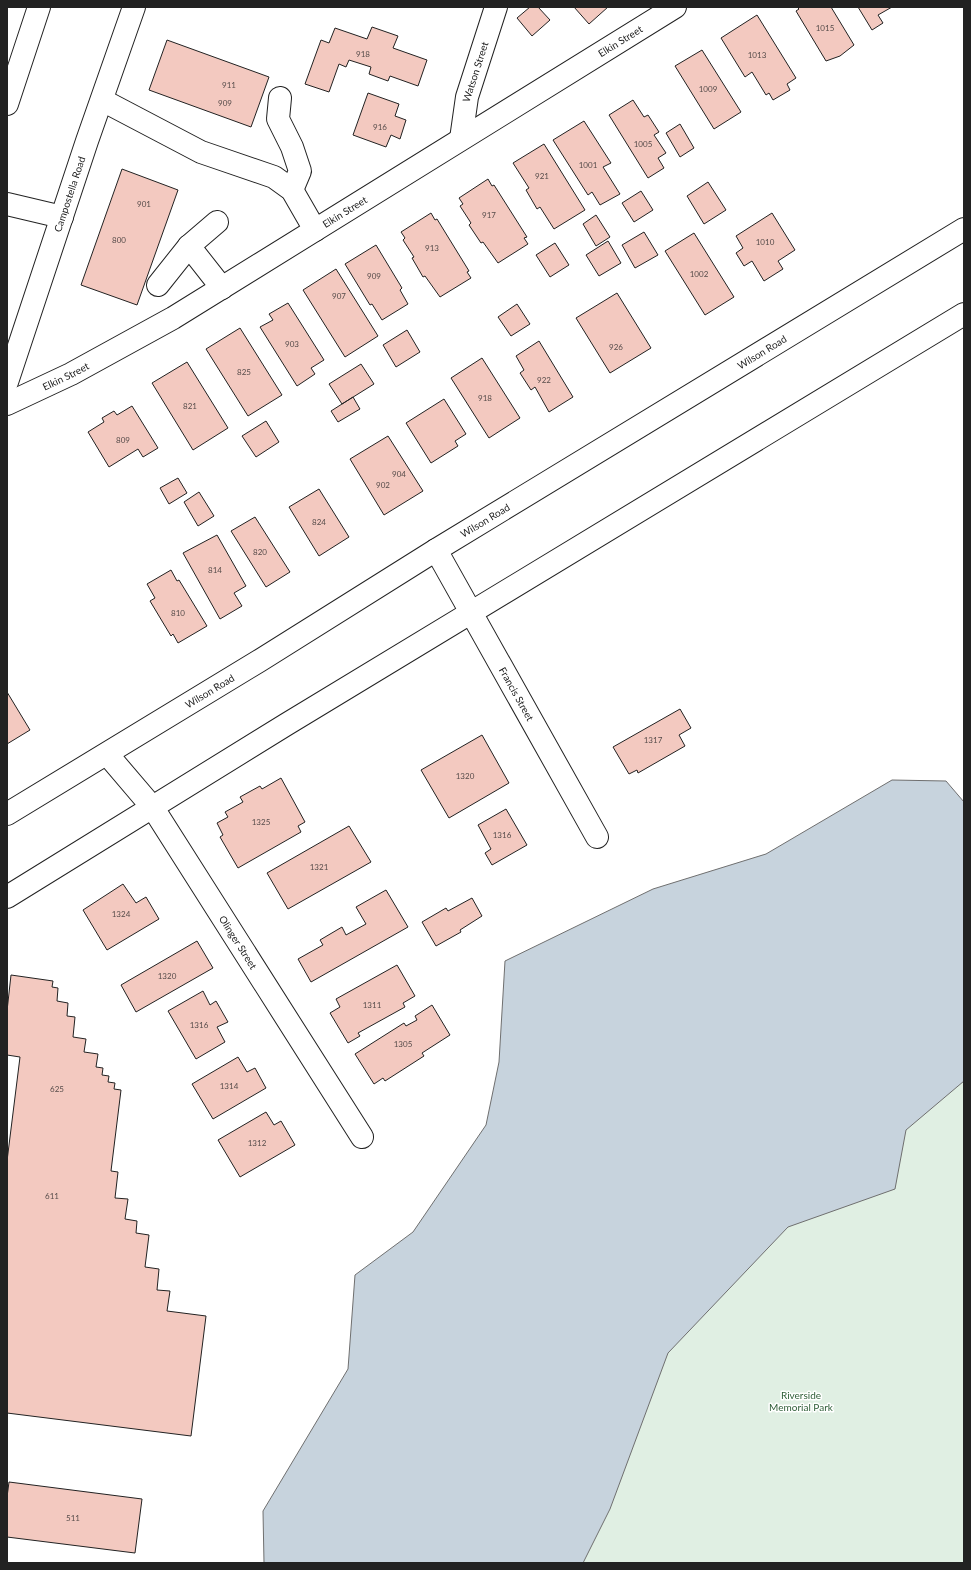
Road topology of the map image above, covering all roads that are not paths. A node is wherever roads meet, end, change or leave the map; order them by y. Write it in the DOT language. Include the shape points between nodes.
graph roads {
  1 [pos="39,7"];
  2 [pos="134,7"];
  3 [pos="496,7"];
  4 [pos="675,7"];
  5 [pos="280,98"];
  6 [pos="102,100"];
  7 [pos="7,104"];
  8 [pos="461,139"];
  9 [pos="292,190"];
  10 [pos="7,204"];
  11 [pos="62,217"];
  12 [pos="217,222"];
  13 [pos="964,229"];
  14 [pos="315,230"];
  15 [pos="189,246"];
  16 [pos="158,286"];
  17 [pos="222,288"];
  18 [pos="964,314"];
  19 [pos="7,382"];
  20 [pos="7,404"];
  21 [pos="436,550"];
  22 [pos="471,612"];
  23 [pos="107,754"];
  24 [pos="153,808"];
  25 [pos="7,814"];
  26 [pos="597,837"];
  27 [pos="7,897"];
  28 [pos="362,1137"];
  1 -- 7 [label="main road"];
  2 -- 6 [label="main road, Campostella Road"];
  3 -- 8 [label="main road, Watson Street" via="467,97"];
  4 -- 8 [label="main road, Elkin Street"];
  5 -- 9 [label="main road" via="278,119 300,171"];
  6 -- 9 [label="main road" via="201,152 274,177"];
  6 -- 11 [label="main road, Campostella Road"];
  8 -- 14 [label="main road, Elkin Street"];
  9 -- 14 [label="main road"];
  10 -- 11 [label="main road"];
  11 -- 19 [label="main road, Campostella Road"];
  12 -- 15 [label="main road"];
  13 -- 21 [label="main road, Wilson Road"];
  14 -- 17 [label="main road, Elkin Street"];
  15 -- 16 [label="main road"];
  15 -- 17 [label="main road"];
  17 -- 20 [label="main road, Elkin Street" via="71,374"];
  18 -- 22 [label="main road"];
  21 -- 22 [label="main road, Francis Street"];
  21 -- 23 [label="main road, Wilson Road"];
  22 -- 24 [label="main road"];
  22 -- 26 [label="main road, Francis Street"];
  23 -- 24 [label="main road, Olinger Street"];
  23 -- 25 [label="main road, Wilson Road"];
  24 -- 27 [label="main road"];
  24 -- 28 [label="main road, Olinger Street"];
}
